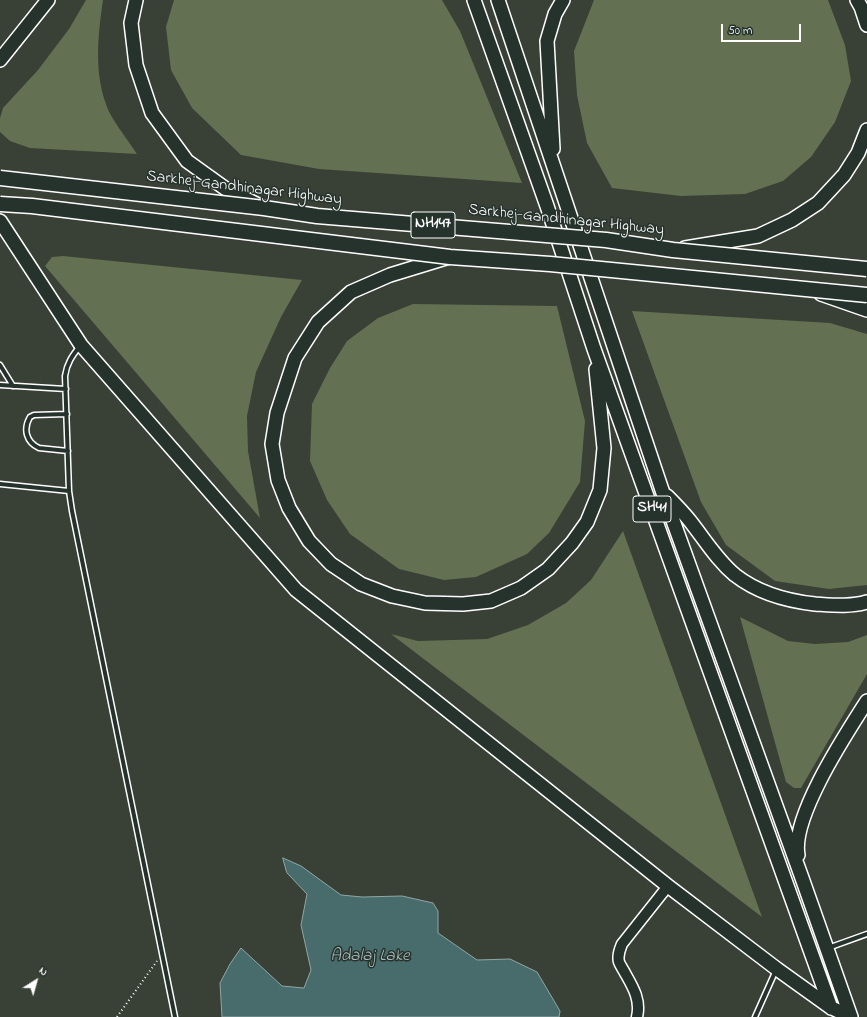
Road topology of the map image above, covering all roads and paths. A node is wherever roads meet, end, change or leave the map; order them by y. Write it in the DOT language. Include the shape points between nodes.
graph roads {
  1 [pos="48,0"];
  2 [pos="136,0"];
  3 [pos="470,0"];
  4 [pos="474,0"];
  5 [pos="498,0"];
  6 [pos="563,0"];
  7 [pos="857,0"];
  8 [pos="480,16"];
  9 [pos="867,25"];
  10 [pos="0,60"];
  11 [pos="867,130"];
  12 [pos="554,166"];
  13 [pos="0,178"];
  14 [pos="0,204"];
  15 [pos="264,208"];
  16 [pos="0,221"];
  17 [pos="673,250"];
  18 [pos="450,257"];
  19 [pos="867,269"];
  20 [pos="807,289"];
  21 [pos="867,294"];
  22 [pos="867,310"];
  23 [pos="81,345"];
  24 [pos="594,349"];
  25 [pos="0,365"];
  26 [pos="0,385"];
  27 [pos="13,386"];
  28 [pos="66,389"];
  29 [pos="67,414"];
  30 [pos="68,451"];
  31 [pos="0,484"];
  32 [pos="662,490"];
  33 [pos="69,491"];
  34 [pos="867,602"];
  35 [pos="867,701"];
  36 [pos="802,878"];
  37 [pos="668,886"];
  38 [pos="867,934"];
  39 [pos="827,949"];
  40 [pos="162,955"];
  41 [pos="777,969"];
  42 [pos="832,1012"];
  43 [pos="117,1017"];
  44 [pos="174,1017"];
  45 [pos="637,1017"];
  46 [pos="755,1017"];
  47 [pos="851,1017"];
  1 -- 10 [label="main road"];
  2 -- 15 [label="main road" via="131,22 136,65 152,113 187,161 226,189"];
  3 -- 8 [label="main road"];
  4 -- 8 [label="main road, SH41"];
  5 -- 12 [label="main road, SH41"];
  6 -- 12 [label="main road" via="555,14 547,41"];
  7 -- 9 [label="main road"];
  8 -- 24 [label="main road, SH41"];
  11 -- 17 [label="main road" via="858,153 844,175 818,203 792,220 758,236"];
  12 -- 32 [label="main road, SH41"];
  13 -- 15 [label="highway, Sarkhej-Gandhinagar Highway / NH147, bridge"];
  14 -- 18 [label="highway, NH147, bridge"];
  15 -- 17 [label="highway, Sarkhej-Gandhinagar Highway / NH147, bridge" via="317,216 606,240"];
  16 -- 23 [label="main road"];
  17 -- 19 [label="highway, Sarkhej-Gandhinagar Highway / NH147, bridge"];
  18 -- 20 [label="highway, NH147, bridge"];
  18 -- 24 [label="main road" via="390,275 351,292 318,322 294,358 277,413 272,444 278,480 289,508 309,541 331,564 360,584 392,596 424,603 463,604 491,601 520,588 548,569 587,522 600,490 604,448"];
  20 -- 21 [label="highway, NH147, bridge"];
  20 -- 22 [label="main road"];
  23 -- 28 [label="lane" via="67,366"];
  23 -- 37 [label="main road" via="296,590"];
  24 -- 42 [label="main road, SH41"];
  25 -- 27 [label="lane"];
  26 -- 27 [label="lane"];
  27 -- 28 [label="lane"];
  28 -- 29 [label="lane"];
  29 -- 30 [label="lane"];
  29 -- 30 [label="lane" via="34,415 30,417 26,427 27,438 34,446"];
  30 -- 33 [label="lane"];
  31 -- 33 [label="lane"];
  32 -- 34 [label="main road" via="721,561 736,575 755,587 777,597 802,603 860,605"];
  32 -- 36 [label="main road, SH41"];
  33 -- 40 [label="lane"];
  35 -- 36 [label="main road" via="816,788 802,819 796,847"];
  36 -- 39 [label="main road, SH41"];
  37 -- 41 [label="main road"];
  37 -- 45 [label="street" via="618,952 618,962 638,1001"];
  38 -- 39 [label="lane"];
  39 -- 47 [label="main road, SH41"];
  40 -- 43 [label="path"];
  40 -- 44 [label="lane"];
  41 -- 42 [label="main road"];
  41 -- 46 [label="lane"];
  42 -- 47 [label="main road"];
}
